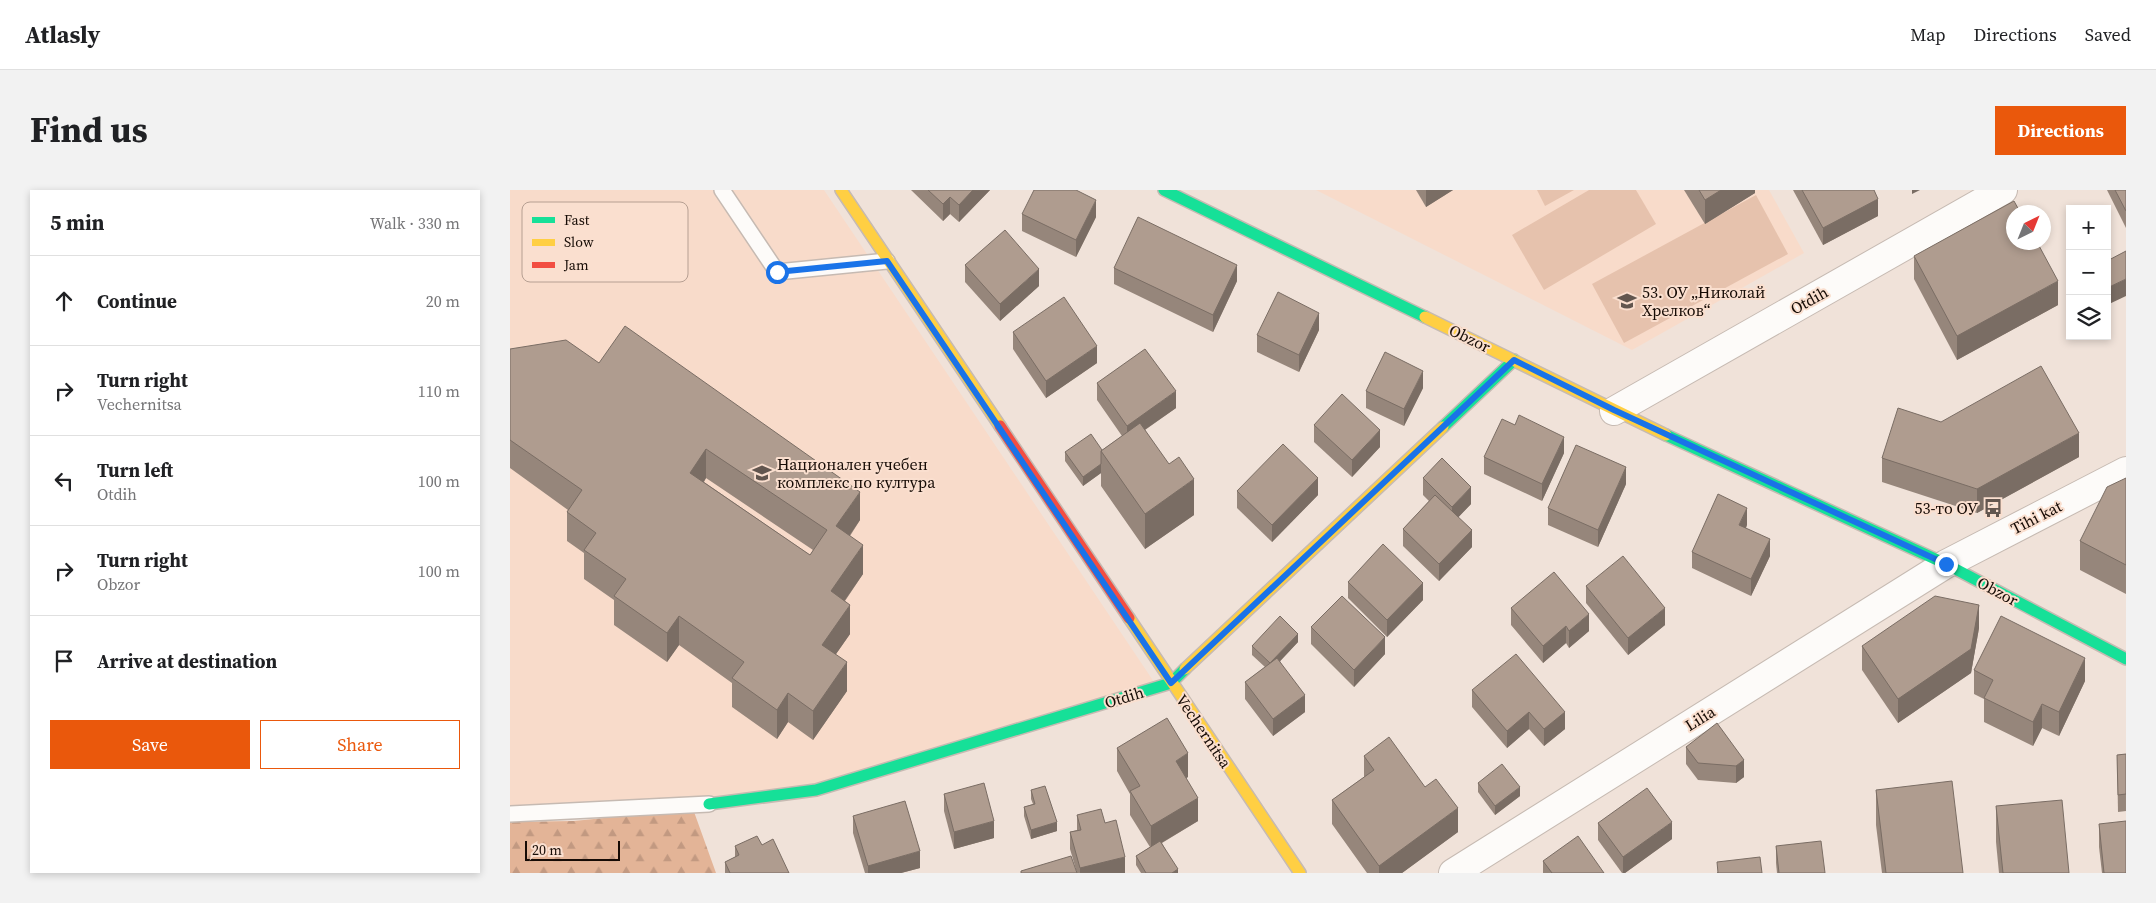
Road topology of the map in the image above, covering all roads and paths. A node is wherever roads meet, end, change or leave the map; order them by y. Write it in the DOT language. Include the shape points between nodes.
graph roads {
  1 [pos="722,190"];
  2 [pos="841,190"];
  3 [pos="1164,190"];
  4 [pos="2003,190"];
  5 [pos="887,261"];
  6 [pos="1514,360"];
  7 [pos="1614,410"];
  8 [pos="2126,471"];
  9 [pos="1946,564"];
  10 [pos="2126,659"];
  11 [pos="1171,683"];
  12 [pos="709,804"];
  13 [pos="510,814"];
  14 [pos="1300,873"];
  15 [pos="1453,873"];
  1 -- 5 [label="lane" via="777,272"];
  2 -- 5 [label="street, Vechernitsa"];
  3 -- 6 [label="street, Obzor"];
  4 -- 7 [label="street, Otdih"];
  5 -- 11 [label="street, Vechernitsa"];
  6 -- 7 [label="street, Obzor"];
  6 -- 11 [label="street, Otdih"];
  7 -- 9 [label="street, Obzor"];
  8 -- 9 [label="street, Tihi kat"];
  9 -- 10 [label="street, Obzor"];
  9 -- 15 [label="street, Lilia"];
  11 -- 12 [label="street, Otdih" via="816,790"];
  11 -- 14 [label="street, Vechernitsa"];
  12 -- 13 [label="lane"];
}
